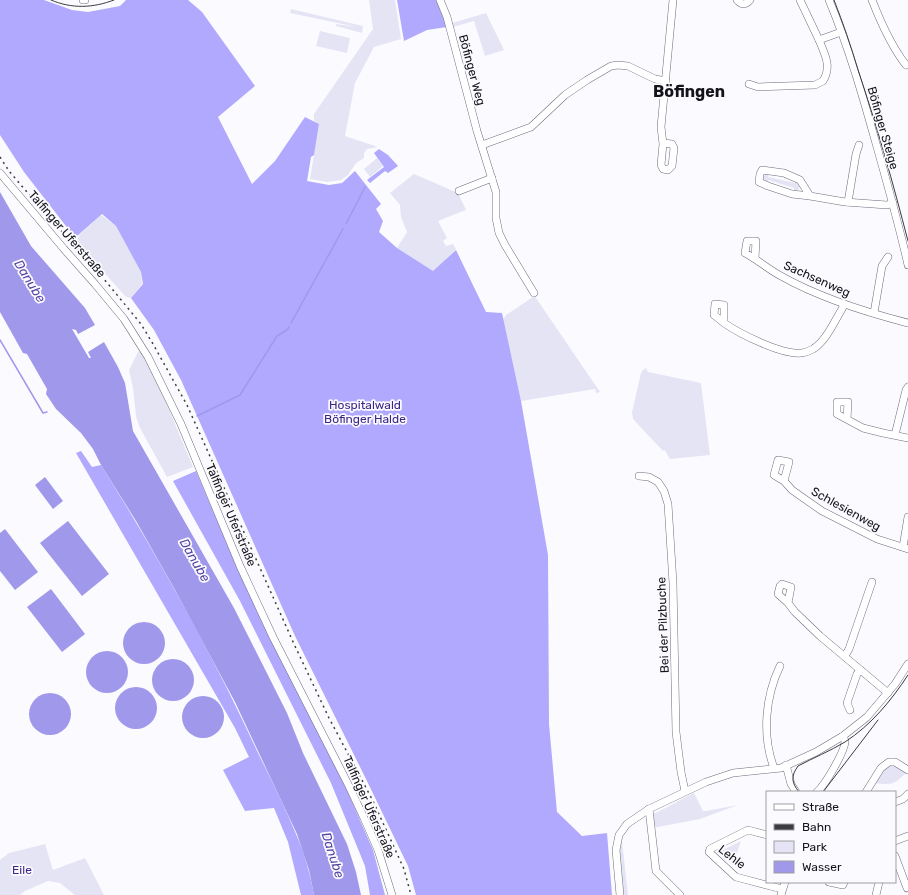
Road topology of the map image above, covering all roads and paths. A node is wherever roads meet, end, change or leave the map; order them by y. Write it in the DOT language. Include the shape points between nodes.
graph roads {
  1 [pos="440,0"];
  2 [pos="673,0"];
  3 [pos="737,0"];
  4 [pos="750,0"];
  5 [pos="800,0"];
  6 [pos="828,0"];
  7 [pos="872,0"];
  8 [pos="841,32"];
  9 [pos="819,40"];
  10 [pos="906,65"];
  11 [pos="666,81"];
  12 [pos="749,84"];
  13 [pos="663,143"];
  14 [pos="482,145"];
  15 [pos="859,145"];
  16 [pos="0,173"];
  17 [pos="492,178"];
  18 [pos="803,184"];
  19 [pos="459,191"];
  20 [pos="798,194"];
  21 [pos="810,196"];
  22 [pos="848,202"];
  23 [pos="893,203"];
  24 [pos="888,257"];
  25 [pos="755,258"];
  26 [pos="907,260"];
  27 [pos="534,293"];
  28 [pos="844,304"];
  29 [pos="874,313"];
  30 [pos="724,323"];
  31 [pos="908,323"];
  32 [pos="908,387"];
  33 [pos="847,419"];
  34 [pos="895,435"];
  35 [pos="908,438"];
  36 [pos="639,476"];
  37 [pos="784,481"];
  38 [pos="908,516"];
  39 [pos="906,548"];
  40 [pos="872,582"];
  41 [pos="788,603"];
  42 [pos="845,656"];
  43 [pos="908,664"];
  44 [pos="780,666"];
  45 [pos="860,670"];
  46 [pos="888,693"];
  47 [pos="850,710"];
  48 [pos="843,736"];
  49 [pos="786,765"];
  50 [pos="774,768"];
  51 [pos="908,770"];
  52 [pos="685,791"];
  53 [pos="795,791"];
  54 [pos="818,791"];
  55 [pos="867,791"];
  56 [pos="908,794"];
  57 [pos="896,802"];
  58 [pos="649,809"];
  59 [pos="766,835"];
  60 [pos="908,836"];
  61 [pos="896,841"];
  62 [pos="897,867"];
  63 [pos="834,883"];
  64 [pos="844,883"];
  65 [pos="879,883"];
  66 [pos="907,888"];
  67 [pos="783,889"];
  68 [pos="392,895"];
  69 [pos="620,895"];
  70 [pos="680,895"];
  71 [pos="876,895"];
  1 -- 14 [label="street, Böfinger Weg"];
  2 -- 11 [label="street"];
  3 -- 4 [label="street" via="744,4"];
  5 -- 9 [label="street"];
  6 -- 8 [label="street, Böfinger Steige"];
  7 -- 10 [label="street" via="888,36"];
  8 -- 9 [label="street"];
  8 -- 23 [label="street, Böfinger Steige" via="863,97"];
  9 -- 12 [label="street" via="828,63 823,81 815,85 758,87"];
  11 -- 13 [label="street" via="661,127"];
  11 -- 14 [label="street" via="655,79 628,66 611,66 565,95 529,128"];
  14 -- 17 [label="street, Böfinger Weg"];
  15 -- 22 [label="street"];
  16 -- 68 [label="street, Talfinger Uferstraße" via="124,319 148,357 180,424 243,573 350,786 378,850"];
  17 -- 19 [label="street"];
  17 -- 27 [label="street, Böfinger Weg" via="500,234"];
  18 -- 20 [label="street"];
  18 -- 20 [label="street" via="784,173 762,170 759,182"];
  18 -- 21 [label="street"];
  20 -- 21 [label="street"];
  21 -- 22 [label="street"];
  22 -- 23 [label="street" via="887,205"];
  23 -- 26 [label="street, Böfinger Steige"];
  24 -- 29 [label="street" via="882,266"];
  25 -- 28 [label="street, Sachsenweg" via="782,277"];
  28 -- 29 [label="street, Sachsenweg"];
  28 -- 30 [label="street" via="820,344 802,354 768,345"];
  29 -- 31 [label="street, Sachsenweg"];
  32 -- 34 [label="street"];
  33 -- 34 [label="street" via="863,428"];
  34 -- 35 [label="street"];
  36 -- 52 [label="street, Bei der Pilzbuche" via="649,477 658,482 668,504 673,583 676,732"];
  37 -- 39 [label="street, Schlesienweg" via="792,490 822,511 877,539"];
  38 -- 39 [label="street, Schlesienweg"];
  40 -- 42 [label="street"];
  41 -- 42 [label="street" via="806,623"];
  42 -- 45 [label="street"];
  43 -- 46 [label="street"];
  44 -- 50 [label="street" via="772,681 767,724 768,748"];
  45 -- 46 [label="street"];
  45 -- 47 [label="street" via="847,703"];
  46 -- 48 [label="street" via="867,716"];
  48 -- 49 [label="street" via="816,752"];
  48 -- 54 [label="street" via="843,749 826,782"];
  49 -- 50 [label="street"];
  49 -- 53 [label="street" via="790,784"];
  50 -- 52 [label="street" via="733,773"];
  51 -- 55 [label="street" via="895,762 889,762 881,768"];
  52 -- 58 [label="street"];
  56 -- 57 [label="street"];
  58 -- 69 [label="street" via="627,824 619,835 616,850"];
  58 -- 70 [label="street" via="656,871"];
  59 -- 67 [label="street, Lehle" via="748,830 710,849 709,852 736,877"];
  60 -- 61 [label="street"];
  62 -- 66 [label="street"];
  63 -- 64 [label="street"];
  65 -- 71 [label="street"];
}
